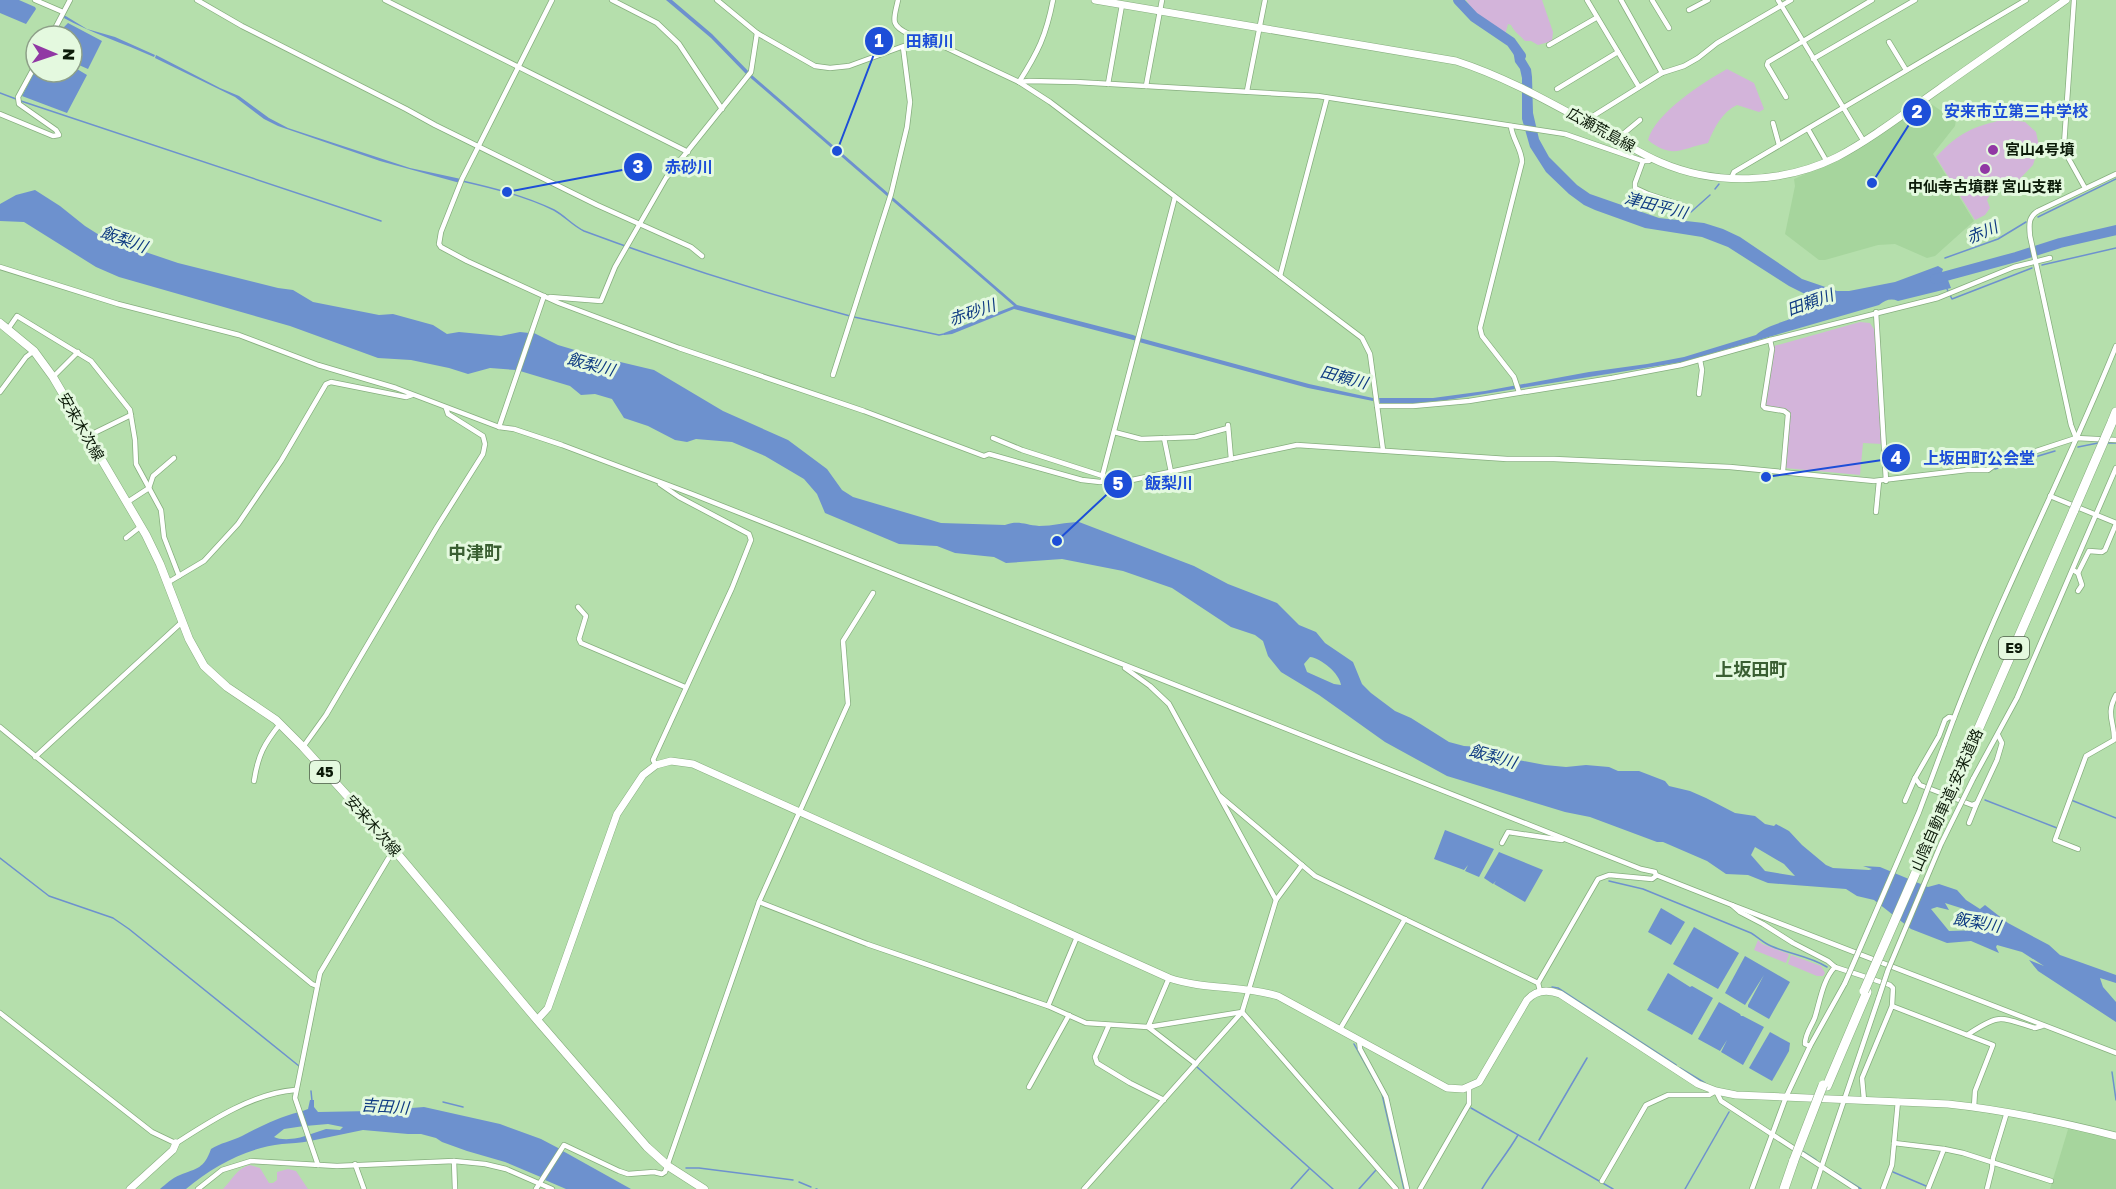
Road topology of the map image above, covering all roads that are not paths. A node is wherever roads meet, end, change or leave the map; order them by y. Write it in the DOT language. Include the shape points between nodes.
graph roads {
  1 [pos="35,0"];
  2 [pos="70,0"];
  3 [pos="197,0"];
  4 [pos="385,0"];
  5 [pos="552,0"];
  6 [pos="612,0"];
  7 [pos="898,0"];
  8 [pos="1053,0"];
  9 [pos="1095,0"];
  10 [pos="1162,0"];
  11 [pos="1265,0"];
  12 [pos="1587,0"];
  13 [pos="1621,0"];
  14 [pos="1652,0"];
  15 [pos="1708,0"];
  16 [pos="1778,0"];
  17 [pos="1791,0"];
  18 [pos="1872,0"];
  19 [pos="1915,0"];
  20 [pos="2026,0"];
  21 [pos="2066,0"];
  22 [pos="2074,0"];
  23 [pos="721,1"];
  24 [pos="1122,5"];
  25 [pos="1781,6"];
  26 [pos="1160,10"];
  27 [pos="1689,10"];
  28 [pos="62,14"];
  29 [pos="1596,18"];
  30 [pos="57,24"];
  31 [pos="1260,27"];
  32 [pos="1669,28"];
  33 [pos="757,33"];
  34 [pos="1802,41"];
  35 [pos="1889,42"];
  36 [pos="912,43"];
  37 [pos="1549,45"];
  38 [pos="903,47"];
  39 [pos="1618,52"];
  40 [pos="1813,59"];
  41 [pos="518,67"];
  42 [pos="1906,70"];
  43 [pos="1662,73"];
  44 [pos="1019,82"];
  45 [pos="26,84"];
  46 [pos="1108,84"];
  47 [pos="1146,86"];
  48 [pos="1639,87"];
  49 [pos="1557,89"];
  50 [pos="1247,91"];
  51 [pos="1786,97"];
  52 [pos="1327,98"];
  53 [pos="1842,107"];
  54 [pos="722,109"];
  55 [pos="0,114"];
  56 [pos="1640,120"];
  57 [pos="1584,121"];
  58 [pos="1773,123"];
  59 [pos="1511,126"];
  60 [pos="1808,129"];
  61 [pos="1617,139"];
  62 [pos="1863,140"];
  63 [pos="1779,145"];
  64 [pos="478,146"];
  65 [pos="688,152"];
  66 [pos="1652,158"];
  67 [pos="1643,161"];
  68 [pos="1827,162"];
  69 [pos="2116,174"];
  70 [pos="1731,179"];
  71 [pos="2085,188"];
  72 [pos="1175,197"];
  73 [pos="1684,207"];
  74 [pos="639,224"];
  75 [pos="702,256"];
  76 [pos="2050,258"];
  77 [pos="2036,261"];
  78 [pos="0,267"];
  79 [pos="1280,276"];
  80 [pos="544,298"];
  81 [pos="1876,312"];
  82 [pos="0,323"];
  83 [pos="8,329"];
  84 [pos="1770,340"];
  85 [pos="2116,346"];
  86 [pos="34,351"];
  87 [pos="78,352"];
  88 [pos="1700,360"];
  89 [pos="834,375"];
  90 [pos="52,377"];
  91 [pos="1518,389"];
  92 [pos="0,392"];
  93 [pos="1699,394"];
  94 [pos="412,395"];
  95 [pos="1377,404"];
  96 [pos="446,408"];
  97 [pos="2116,412"];
  98 [pos="131,415"];
  99 [pos="500,424"];
  100 [pos="2114,424"];
  101 [pos="1114,432"];
  102 [pos="86,437"];
  103 [pos="993,438"];
  104 [pos="1164,438"];
  105 [pos="2076,438"];
  106 [pos="2116,440"];
  107 [pos="1383,450"];
  108 [pos="174,458"];
  109 [pos="1231,459"];
  110 [pos="2116,468"];
  111 [pos="1783,471"];
  112 [pos="1171,472"];
  113 [pos="1102,476"];
  114 [pos="653,480"];
  115 [pos="1879,481"];
  116 [pos="1886,481"];
  117 [pos="1103,482"];
  118 [pos="149,488"];
  119 [pos="2050,496"];
  120 [pos="126,503"];
  121 [pos="1876,512"];
  122 [pos="2097,515"];
  123 [pos="2116,523"];
  124 [pos="140,527"];
  125 [pos="126,538"];
  126 [pos="2076,571"];
  127 [pos="179,576"];
  128 [pos="167,583"];
  129 [pos="2078,591"];
  130 [pos="873,592"];
  131 [pos="578,607"];
  132 [pos="182,622"];
  133 [pos="1118,663"];
  134 [pos="686,687"];
  135 [pos="2116,695"];
  136 [pos="1954,718"];
  137 [pos="280,724"];
  138 [pos="0,727"];
  139 [pos="1998,735"];
  140 [pos="303,747"];
  141 [pos="35,757"];
  142 [pos="656,765"];
  143 [pos="1915,778"];
  144 [pos="254,781"];
  145 [pos="1220,796"];
  146 [pos="1905,801"];
  147 [pos="1977,803"];
  148 [pos="800,812"];
  149 [pos="1969,823"];
  150 [pos="1565,839"];
  151 [pos="1502,843"];
  152 [pos="2078,849"];
  153 [pos="395,850"];
  154 [pos="1302,865"];
  155 [pos="1656,875"];
  156 [pos="1276,900"];
  157 [pos="759,902"];
  158 [pos="1732,905"];
  159 [pos="1405,920"];
  160 [pos="1077,937"];
  161 [pos="1835,968"];
  162 [pos="1169,978"];
  163 [pos="317,986"];
  164 [pos="1539,987"];
  165 [pos="1249,989"];
  166 [pos="1047,1006"];
  167 [pos="1892,1006"];
  168 [pos="1242,1012"];
  169 [pos="0,1013"];
  170 [pos="1070,1015"];
  171 [pos="537,1020"];
  172 [pos="1109,1025"];
  173 [pos="2042,1026"];
  174 [pos="1148,1027"];
  175 [pos="1340,1029"];
  176 [pos="1967,1035"];
  177 [pos="1359,1040"];
  178 [pos="1810,1046"];
  179 [pos="2116,1053"];
  180 [pos="1196,1064"];
  181 [pos="1029,1087"];
  182 [pos="1469,1087"];
  183 [pos="295,1090"];
  184 [pos="1716,1091"];
  185 [pos="1786,1097"];
  186 [pos="1845,1099"];
  187 [pos="1164,1100"];
  188 [pos="1864,1100"];
  189 [pos="1898,1101"];
  190 [pos="1974,1107"];
  191 [pos="2007,1112"];
  192 [pos="1772,1134"];
  193 [pos="2116,1136"];
  194 [pos="176,1143"];
  195 [pos="1894,1143"];
  196 [pos="1944,1149"];
  197 [pos="454,1161"];
  198 [pos="1992,1162"];
  199 [pos="355,1164"];
  200 [pos="318,1165"];
  201 [pos="668,1166"];
  202 [pos="1822,1167"];
  203 [pos="542,1181"];
  204 [pos="1602,1181"];
  205 [pos="2050,1181"];
  206 [pos="130,1189"];
  207 [pos="198,1189"];
  208 [pos="364,1189"];
  209 [pos="455,1189"];
  210 [pos="536,1189"];
  211 [pos="552,1189"];
  212 [pos="704,1189"];
  213 [pos="1084,1189"];
  214 [pos="1396,1189"];
  215 [pos="1407,1189"];
  216 [pos="1420,1189"];
  217 [pos="1752,1189"];
  218 [pos="1786,1189"];
  219 [pos="1814,1189"];
  220 [pos="1856,1189"];
  221 [pos="1883,1189"];
  222 [pos="1928,1189"];
  223 [pos="1987,1189"];
  1 -- 28 [label="street"];
  2 -- 28 [label="street"];
  3 -- 64 [label="street"];
  4 -- 41 [label="street"];
  5 -- 41 [label="street"];
  6 -- 54 [label="street" via="665,30 679,44"];
  7 -- 36 [label="street" via="894,23 909,33"];
  8 -- 44 [label="street" via="1042,43"];
  9 -- 24 [label="street, 広瀬荒島線"];
  10 -- 26 [label="street"];
  11 -- 31 [label="street"];
  12 -- 29 [label="street"];
  13 -- 43 [label="street"];
  14 -- 32 [label="street"];
  15 -- 27 [label="street"];
  16 -- 25 [label="street"];
  17 -- 25 [label="street"];
  18 -- 34 [label="street"];
  19 -- 40 [label="street"];
  20 -- 42 [label="street"];
  21 -- 62 [label="street, 広瀬荒島線"];
  22 -- 71 [label="street" via="2064,145"];
  23 -- 33 [label="street"];
  24 -- 26 [label="street, 広瀬荒島線"];
  24 -- 46 [label="street"];
  25 -- 34 [label="street"];
  25 -- 43 [label="street" via="1684,66"];
  26 -- 31 [label="street, 広瀬荒島線"];
  26 -- 47 [label="street"];
  28 -- 30 [label="street"];
  29 -- 37 [label="street"];
  29 -- 39 [label="street"];
  31 -- 50 [label="street"];
  31 -- 57 [label="street, 広瀬荒島線" via="1456,61 1516,84"];
  33 -- 38 [label="street" via="821,68 849,66"];
  33 -- 54 [label="street" via="751,72"];
  34 -- 40 [label="street"];
  34 -- 51 [label="street" via="1767,65"];
  35 -- 42 [label="street"];
  36 -- 38 [label="street"];
  36 -- 44 [label="street" via="932,41"];
  38 -- 89 [label="street" via="910,111 890,197"];
  39 -- 48 [label="street"];
  39 -- 49 [label="street"];
  40 -- 53 [label="street"];
  41 -- 64 [label="street"];
  41 -- 65 [label="street"];
  42 -- 53 [label="street"];
  43 -- 48 [label="street"];
  44 -- 46 [label="street"];
  44 -- 72 [label="street"];
  45 -- 55 [label="street" via="18,99 22,107 59,135"];
  46 -- 47 [label="street"];
  47 -- 50 [label="street"];
  48 -- 57 [label="street"];
  50 -- 52 [label="street"];
  52 -- 59 [label="street"];
  52 -- 79 [label="street"];
  53 -- 60 [label="street"];
  53 -- 62 [label="street"];
  54 -- 65 [label="street"];
  56 -- 61 [label="street"];
  57 -- 61 [label="street, 広瀬荒島線"];
  58 -- 63 [label="street"];
  59 -- 67 [label="street" via="1570,135"];
  59 -- 91 [label="street" via="1522,162 1480,328"];
  60 -- 63 [label="street"];
  60 -- 68 [label="street"];
  61 -- 66 [label="street, 広瀬荒島線"];
  62 -- 68 [label="street, 広瀬荒島線"];
  63 -- 70 [label="street" via="1734,172"];
  64 -- 74 [label="street"];
  64 -- 80 [label="street" via="441,232 440,246"];
  65 -- 74 [label="street" via="666,178"];
  66 -- 67 [label="street"];
  66 -- 70 [label="street, 広瀬荒島線" via="1687,172"];
  67 -- 73 [label="street" via="1636,189"];
  68 -- 70 [label="street, 広瀬荒島線" via="1786,175"];
  69 -- 71 [label="street"];
  71 -- 77 [label="street" via="2033,214 2030,236"];
  72 -- 79 [label="street"];
  72 -- 101 [label="street"];
  74 -- 75 [label="street" via="691,247"];
  74 -- 80 [label="street" via="602,299 598,302"];
  76 -- 77 [label="street"];
  77 -- 81 [label="street" via="1938,298"];
  77 -- 105 [label="street"];
  78 -- 94 [label="street" via="118,304 238,335"];
  79 -- 95 [label="street" via="1362,338 1370,354"];
  80 -- 99 [label="street"];
  80 -- 117 [label="street" via="984,456 989,454 1082,480"];
  81 -- 84 [label="street"];
  81 -- 116 [label="street"];
  82 -- 83 [label="main road, 安来木次線 / 45"];
  83 -- 86 [label="main road, 安来木次線 / 45"];
  83 -- 87 [label="street" via="17,316"];
  84 -- 88 [label="street"];
  84 -- 111 [label="street" via="1763,406 1788,414"];
  85 -- 105 [label="street"];
  86 -- 90 [label="main road, 安来木次線 / 45"];
  86 -- 92 [label="street"];
  87 -- 90 [label="street"];
  87 -- 98 [label="street" via="93,363"];
  88 -- 91 [label="street" via="1612,378"];
  88 -- 93 [label="street"];
  90 -- 102 [label="main road, 安来木次線 / 45"];
  91 -- 95 [label="street" via="1439,404"];
  94 -- 96 [label="street"];
  94 -- 127 [label="street" via="326,384 238,524 213,554"];
  95 -- 107 [label="street"];
  96 -- 99 [label="street"];
  96 -- 140 [label="street" via="448,414 483,436 483,454"];
  97 -- 100 [label="highway, 山陰自動車道;安来道路 / E9"];
  98 -- 102 [label="street"];
  98 -- 118 [label="street" via="136,464"];
  99 -- 114 [label="street"];
  100 -- 218 [label="highway, 山陰自動車道;安来道路 / E9, bridge" via="1825,1085"];
  101 -- 104 [label="street" via="1141,439"];
  101 -- 113 [label="street"];
  102 -- 120 [label="main road, 安来木次線 / 45"];
  103 -- 113 [label="street"];
  104 -- 109 [label="street" via="1198,436 1228,427"];
  104 -- 112 [label="street"];
  105 -- 106 [label="street"];
  105 -- 116 [label="street" via="1988,470"];
  105 -- 119 [label="street"];
  107 -- 109 [label="street" via="1298,445"];
  107 -- 111 [label="street"];
  108 -- 118 [label="street" via="153,476"];
  109 -- 112 [label="street"];
  110 -- 122 [label="street"];
  111 -- 115 [label="street"];
  112 -- 117 [label="street"];
  113 -- 117 [label="street"];
  114 -- 133 [label="street"];
  114 -- 134 [label="street" via="749,534 752,540"];
  115 -- 116 [label="street"];
  115 -- 121 [label="street"];
  118 -- 120 [label="street"];
  118 -- 127 [label="street" via="161,510 164,537"];
  119 -- 122 [label="street"];
  119 -- 136 [label="street"];
  120 -- 124 [label="main road, 安来木次線 / 45"];
  122 -- 123 [label="street"];
  122 -- 126 [label="street"];
  123 -- 126 [label="street" via="2105,550 2089,551"];
  124 -- 125 [label="street"];
  124 -- 128 [label="main road, 安来木次線 / 45"];
  126 -- 129 [label="street" via="2082,585"];
  126 -- 139 [label="street"];
  127 -- 128 [label="street"];
  128 -- 132 [label="main road, 安来木次線 / 45"];
  130 -- 148 [label="street" via="844,639 848,704"];
  131 -- 134 [label="street" via="586,616 581,643"];
  132 -- 137 [label="main road, 安来木次線 / 45" via="210,673"];
  132 -- 141 [label="street"];
  133 -- 145 [label="street" via="1169,704"];
  133 -- 150 [label="street"];
  134 -- 142 [label="street" via="653,760"];
  135 -- 152 [label="street" via="2110,714 2114,740 2086,756 2055,840"];
  136 -- 143 [label="street" via="1945,720"];
  136 -- 178 [label="street, bridge" via="1845,983"];
  137 -- 140 [label="main road, 安来木次線 / 45"];
  137 -- 144 [label="street" via="263,746"];
  138 -- 141 [label="street"];
  139 -- 147 [label="street" via="2002,743 1997,760"];
  139 -- 186 [label="street, bridge" via="1941,844 1888,970"];
  140 -- 153 [label="main road, 安来木次線 / 45"];
  141 -- 163 [label="street"];
  142 -- 148 [label="street" via="671,761 693,764"];
  142 -- 171 [label="street" via="643,775 617,814 548,1008"];
  143 -- 146 [label="street"];
  143 -- 147 [label="street" via="1920,785 1972,805"];
  145 -- 154 [label="street"];
  145 -- 156 [label="street"];
  147 -- 149 [label="street"];
  148 -- 157 [label="street"];
  148 -- 160 [label="street"];
  150 -- 151 [label="street" via="1508,832"];
  150 -- 155 [label="street"];
  153 -- 163 [label="street" via="320,971"];
  153 -- 171 [label="main road, 安来木次線 / 45"];
  154 -- 156 [label="street"];
  154 -- 159 [label="street" via="1315,876"];
  155 -- 158 [label="street"];
  155 -- 164 [label="street" via="1652,879 1609,875 1598,879"];
  156 -- 165 [label="street"];
  157 -- 166 [label="street" via="877,948"];
  157 -- 201 [label="street"];
  158 -- 161 [label="street"];
  158 -- 173 [label="street"];
  159 -- 164 [label="street"];
  159 -- 175 [label="street"];
  160 -- 162 [label="street"];
  160 -- 166 [label="street"];
  161 -- 167 [label="street" via="1890,985"];
  161 -- 178 [label="street" via="1805,1039"];
  162 -- 165 [label="street" via="1197,985"];
  162 -- 174 [label="street"];
  163 -- 183 [label="street"];
  164 -- 182 [label="street" via="1527,1000 1484,1075"];
  164 -- 184 [label="street" via="1560,994 1691,1079"];
  165 -- 168 [label="street"];
  165 -- 175 [label="street" via="1290,1001"];
  166 -- 170 [label="street"];
  167 -- 176 [label="street"];
  167 -- 188 [label="street" via="1862,1078"];
  168 -- 174 [label="street"];
  168 -- 180 [label="street"];
  168 -- 214 [label="street"];
  169 -- 194 [label="street" via="152,1132"];
  170 -- 172 [label="street" via="1086,1023"];
  170 -- 181 [label="street"];
  171 -- 201 [label="main road, 安来木次線 / 45"];
  172 -- 174 [label="street"];
  172 -- 187 [label="street" via="1096,1061"];
  173 -- 176 [label="street" via="2035,1028 2002,1018 1990,1020"];
  173 -- 179 [label="street"];
  174 -- 180 [label="street"];
  175 -- 177 [label="street"];
  176 -- 190 [label="street" via="1993,1046 1975,1091"];
  177 -- 182 [label="street" via="1447,1088"];
  177 -- 215 [label="street" via="1386,1097"];
  178 -- 185 [label="street"];
  180 -- 187 [label="street"];
  182 -- 216 [label="street" via="1469,1104"];
  183 -- 194 [label="street" via="242,1106"];
  183 -- 200 [label="street"];
  184 -- 185 [label="street"];
  184 -- 192 [label="street" via="1721,1101"];
  184 -- 204 [label="street" via="1706,1095 1668,1095 1646,1105"];
  185 -- 186 [label="street"];
  185 -- 192 [label="street"];
  186 -- 188 [label="street"];
  186 -- 202 [label="street"];
  187 -- 213 [label="street"];
  188 -- 189 [label="street"];
  189 -- 190 [label="street"];
  189 -- 195 [label="street"];
  190 -- 191 [label="street"];
  191 -- 193 [label="street"];
  191 -- 198 [label="street"];
  192 -- 202 [label="street"];
  192 -- 217 [label="street"];
  194 -- 206 [label="street"];
  195 -- 196 [label="street"];
  195 -- 221 [label="street" via="1891,1169"];
  196 -- 198 [label="street"];
  196 -- 222 [label="street"];
  197 -- 199 [label="street"];
  197 -- 203 [label="street" via="485,1164"];
  197 -- 209 [label="street"];
  198 -- 205 [label="street"];
  198 -- 223 [label="street"];
  199 -- 200 [label="street"];
  199 -- 208 [label="street"];
  200 -- 207 [label="street" via="246,1161 222,1170"];
  201 -- 203 [label="street" via="662,1173 628,1174 564,1145"];
  201 -- 212 [label="main road, 安来木次線 / 45"];
  202 -- 219 [label="street"];
  202 -- 220 [label="street"];
  203 -- 210 [label="street"];
  203 -- 211 [label="street"];
}
